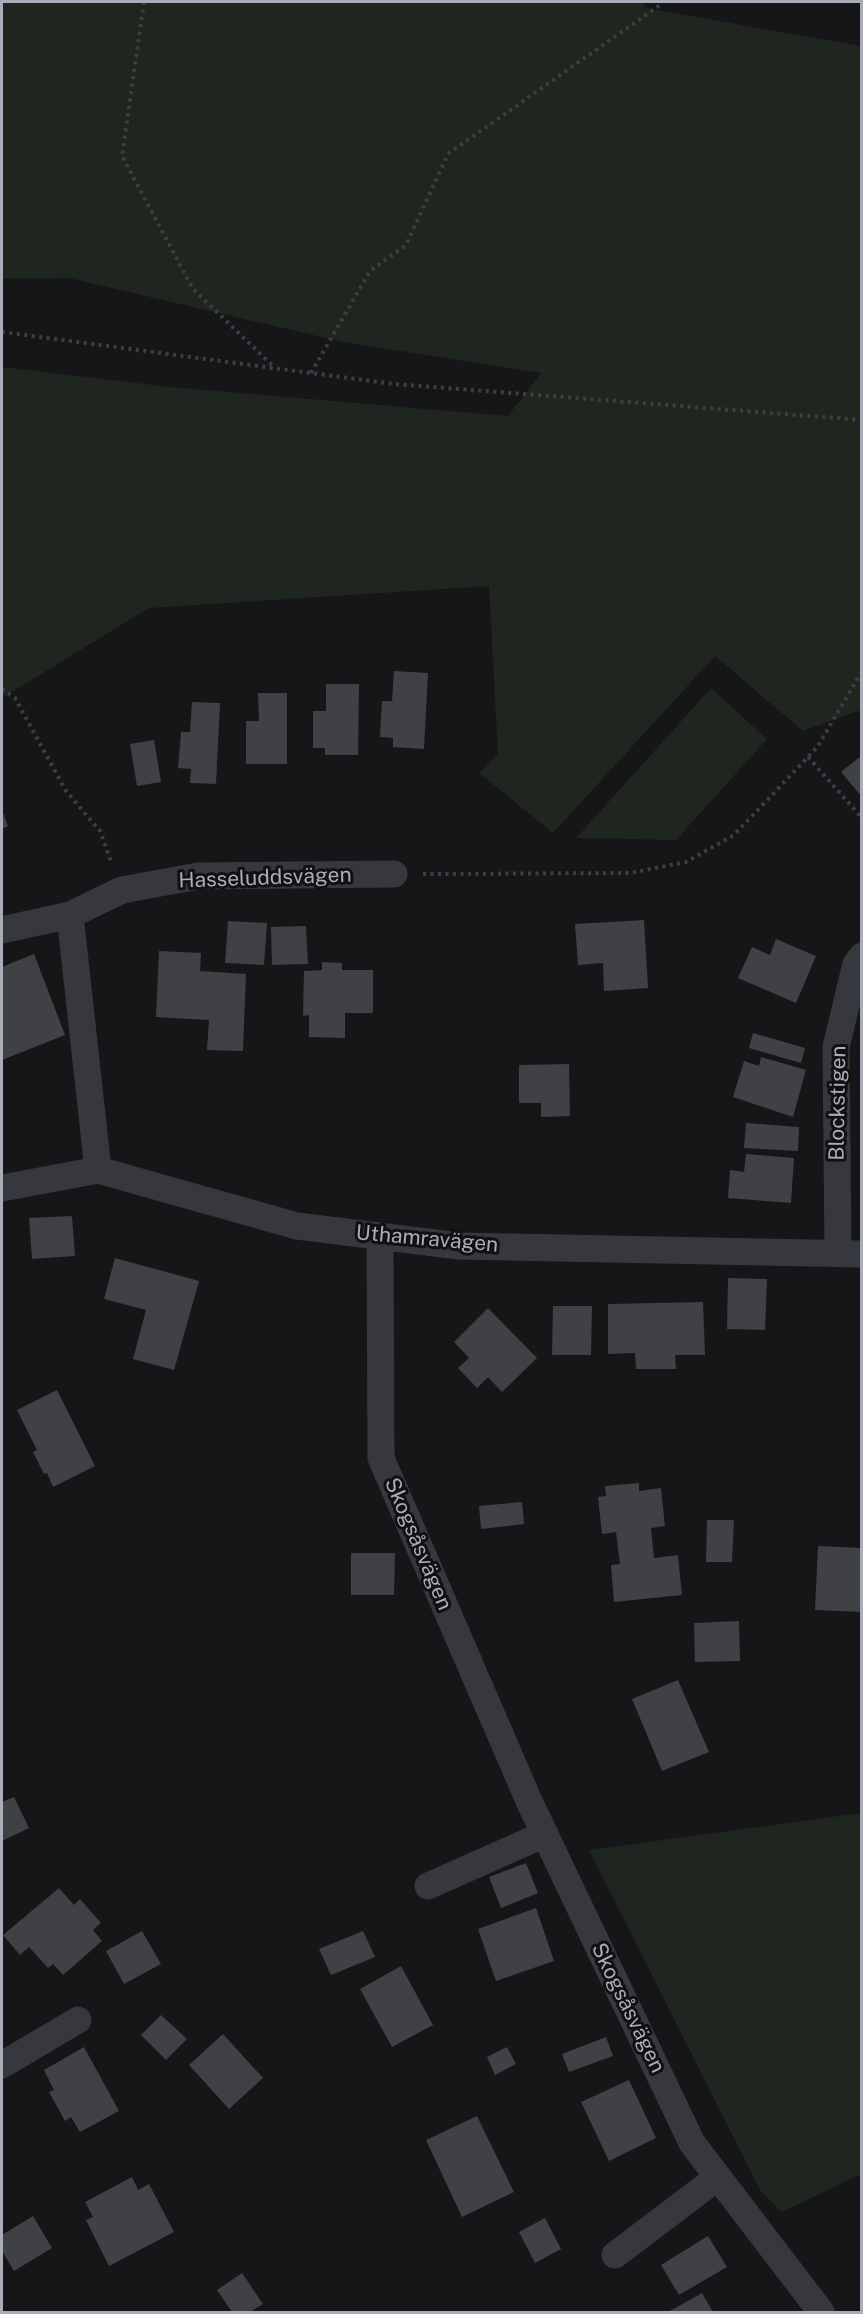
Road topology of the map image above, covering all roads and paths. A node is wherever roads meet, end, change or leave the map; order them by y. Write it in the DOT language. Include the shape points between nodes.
graph roads {
  1 [pos="144,2"];
  2 [pos="660,2"];
  3 [pos="2,332"];
  4 [pos="274,368"];
  5 [pos="312,373"];
  6 [pos="861,420"];
  7 [pos="861,672"];
  8 [pos="2,689"];
  9 [pos="808,758"];
  10 [pos="861,818"];
  11 [pos="394,874"];
  12 [pos="122,890"];
  13 [pos="70,915"];
  14 [pos="2,930"];
  15 [pos="861,956"];
  16 [pos="98,1170"];
  17 [pos="2,1188"];
  18 [pos="380,1236"];
  19 [pos="850,1254"];
  20 [pos="545,1834"];
  21 [pos="428,1886"];
  22 [pos="78,2020"];
  23 [pos="2,2065"];
  24 [pos="718,2177"];
  25 [pos="615,2255"];
  26 [pos="821,2313"];
  1 -- 4 [label="path" via="122,156 193,289"];
  2 -- 5 [label="path" via="448,154 406,245 370,271"];
  3 -- 4 [label="path"];
  4 -- 5 [label="path"];
  5 -- 6 [label="path" via="394,384"];
  7 -- 9 [label="path"];
  8 -- 12 [label="path" via="15,698 66,791 100,831"];
  9 -- 10 [label="path"];
  9 -- 11 [label="path" via="734,835 686,862 630,873"];
  11 -- 12 [label="street, Hasseluddsvägen" via="198,876"];
  12 -- 13 [label="street, Hasseluddsvägen"];
  13 -- 14 [label="street, Hasseluddsvägen"];
  13 -- 16 [label="street"];
  15 -- 19 [label="street, Blockstigen" via="836,1047"];
  16 -- 17 [label="street, Uthamravägen"];
  16 -- 18 [label="street, Uthamravägen" via="297,1226"];
  18 -- 19 [label="street, Uthamravägen" via="459,1246"];
  18 -- 20 [label="street, Skogsåsvägen" via="381,1458"];
  20 -- 21 [label="street"];
  20 -- 24 [label="street, Skogsåsvägen" via="692,2143"];
  22 -- 23 [label="street"];
  24 -- 25 [label="street"];
  24 -- 26 [label="street, Skogsåsvägen"];
}
